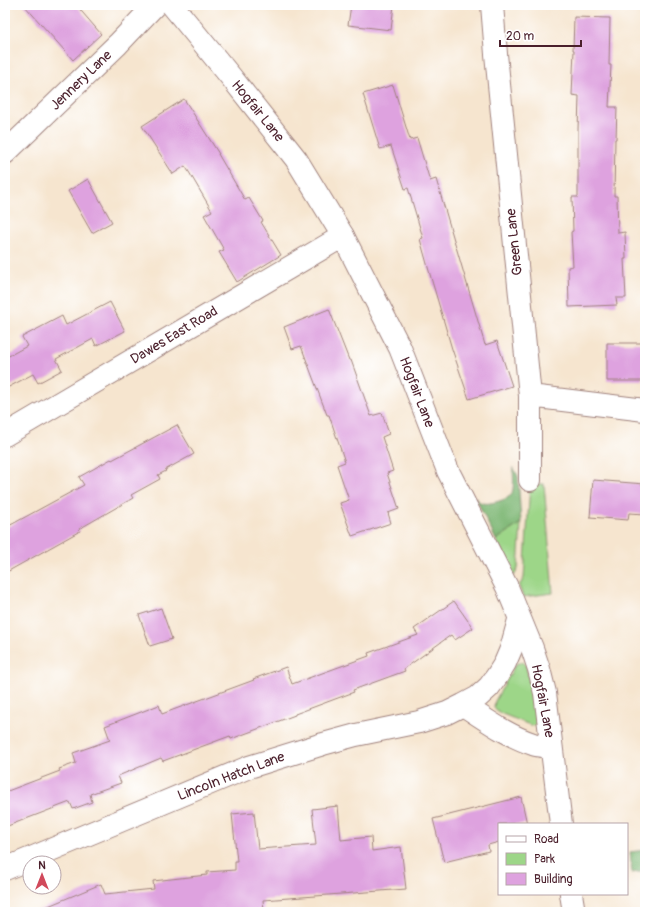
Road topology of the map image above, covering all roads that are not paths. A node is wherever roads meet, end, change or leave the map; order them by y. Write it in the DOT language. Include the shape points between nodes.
graph roads {
  1 [pos="155,5"];
  2 [pos="172,5"];
  3 [pos="492,5"];
  4 [pos="5,154"];
  5 [pos="343,236"];
  6 [pos="530,396"];
  7 [pos="645,410"];
  8 [pos="5,435"];
  9 [pos="530,480"];
  10 [pos="520,620"];
  11 [pos="463,706"];
  12 [pos="551,747"];
  13 [pos="561,823"];
  14 [pos="5,869"];
  15 [pos="571,895"];
  16 [pos="574,912"];
  1 -- 4 [label="street, Jennery Lane"];
  2 -- 5 [label="street, Hogfair Lane" via="296,159"];
  3 -- 6 [label="street, Green Lane"];
  5 -- 8 [label="street, Dawes East Road"];
  5 -- 10 [label="street, Hogfair Lane" via="400,348 448,471 507,587"];
  6 -- 7 [label="street"];
  6 -- 9 [label="street, Green Lane"];
  10 -- 11 [label="street, Lincoln Hatch Lane" via="505,663 497,676 489,687"];
  10 -- 12 [label="street, Hogfair Lane" via="532,648 545,693"];
  11 -- 12 [label="street" via="516,736 534,744"];
  11 -- 14 [label="street, Lincoln Hatch Lane" via="420,722 343,738 248,767"];
  12 -- 13 [label="street, Hogfair Lane"];
  15 -- 16 [label="street"];
}
